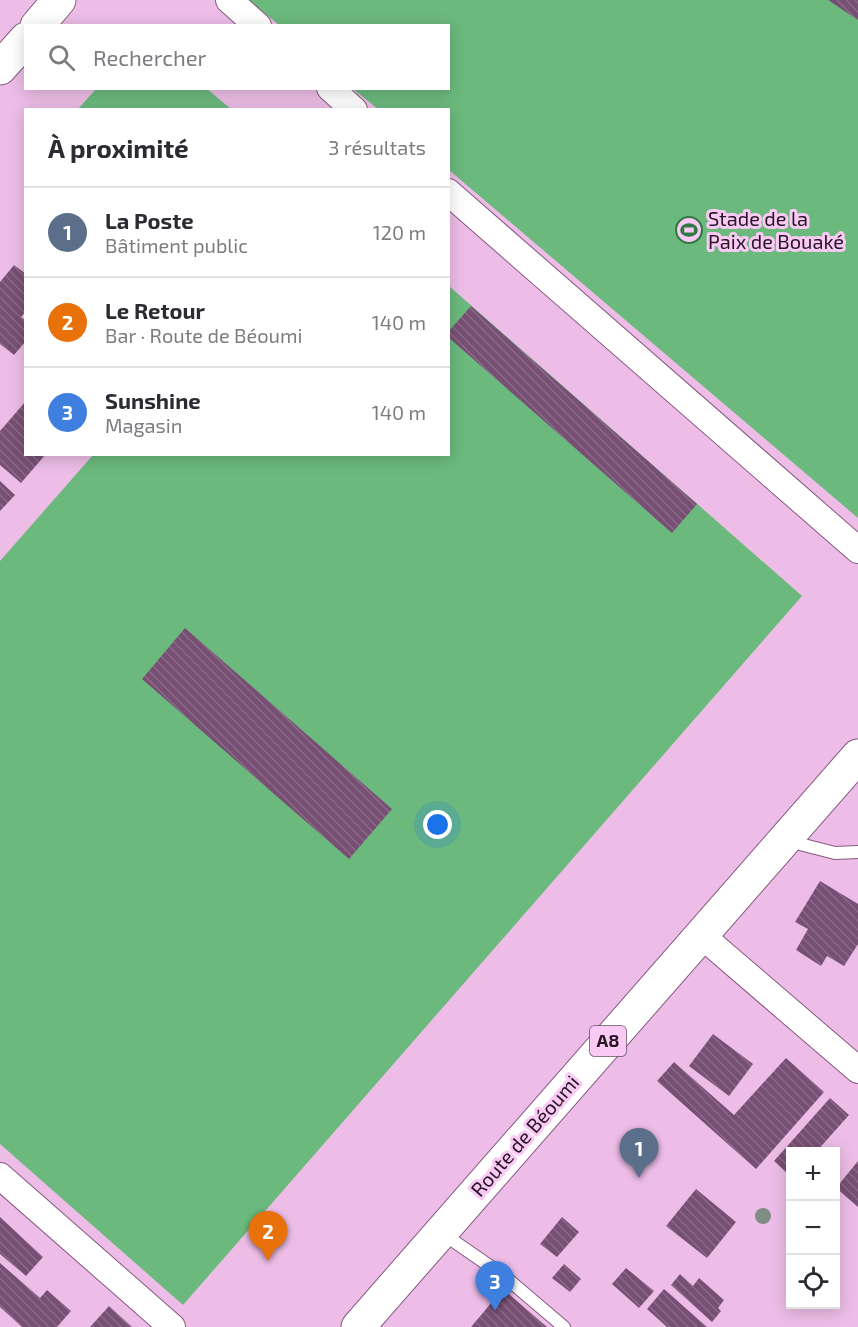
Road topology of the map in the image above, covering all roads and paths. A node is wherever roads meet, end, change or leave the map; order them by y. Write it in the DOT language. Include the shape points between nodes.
graph roads {
  1 [pos="59,0"];
  2 [pos="229,0"];
  3 [pos="39,24"];
  4 [pos="256,24"];
  5 [pos="24,41"];
  6 [pos="0,68"];
  7 [pos="332,90"];
  8 [pos="352,108"];
  9 [pos="450,194"];
  10 [pos="858,550"];
  11 [pos="858,756"];
  12 [pos="784,840"];
  13 [pos="858,852"];
  14 [pos="701,935"];
  15 [pos="858,1070"];
  16 [pos="0,1176"];
  17 [pos="441,1232"];
  18 [pos="172,1327"];
  19 [pos="358,1327"];
  20 [pos="564,1327"];
  1 -- 3 [label="main road"];
  2 -- 4 [label="street"];
  5 -- 6 [label="main road"];
  7 -- 8 [label="street"];
  9 -- 10 [label="street"];
  11 -- 12 [label="main road, Route de Béoumi / A8"];
  12 -- 13 [label="lane" via="835,853"];
  12 -- 14 [label="main road, Route de Béoumi / A8"];
  14 -- 15 [label="street"];
  14 -- 17 [label="main road, Route de Béoumi / A8"];
  16 -- 18 [label="street"];
  17 -- 19 [label="main road, Route de Béoumi / A8"];
  17 -- 20 [label="lane" via="504,1276"];
}
